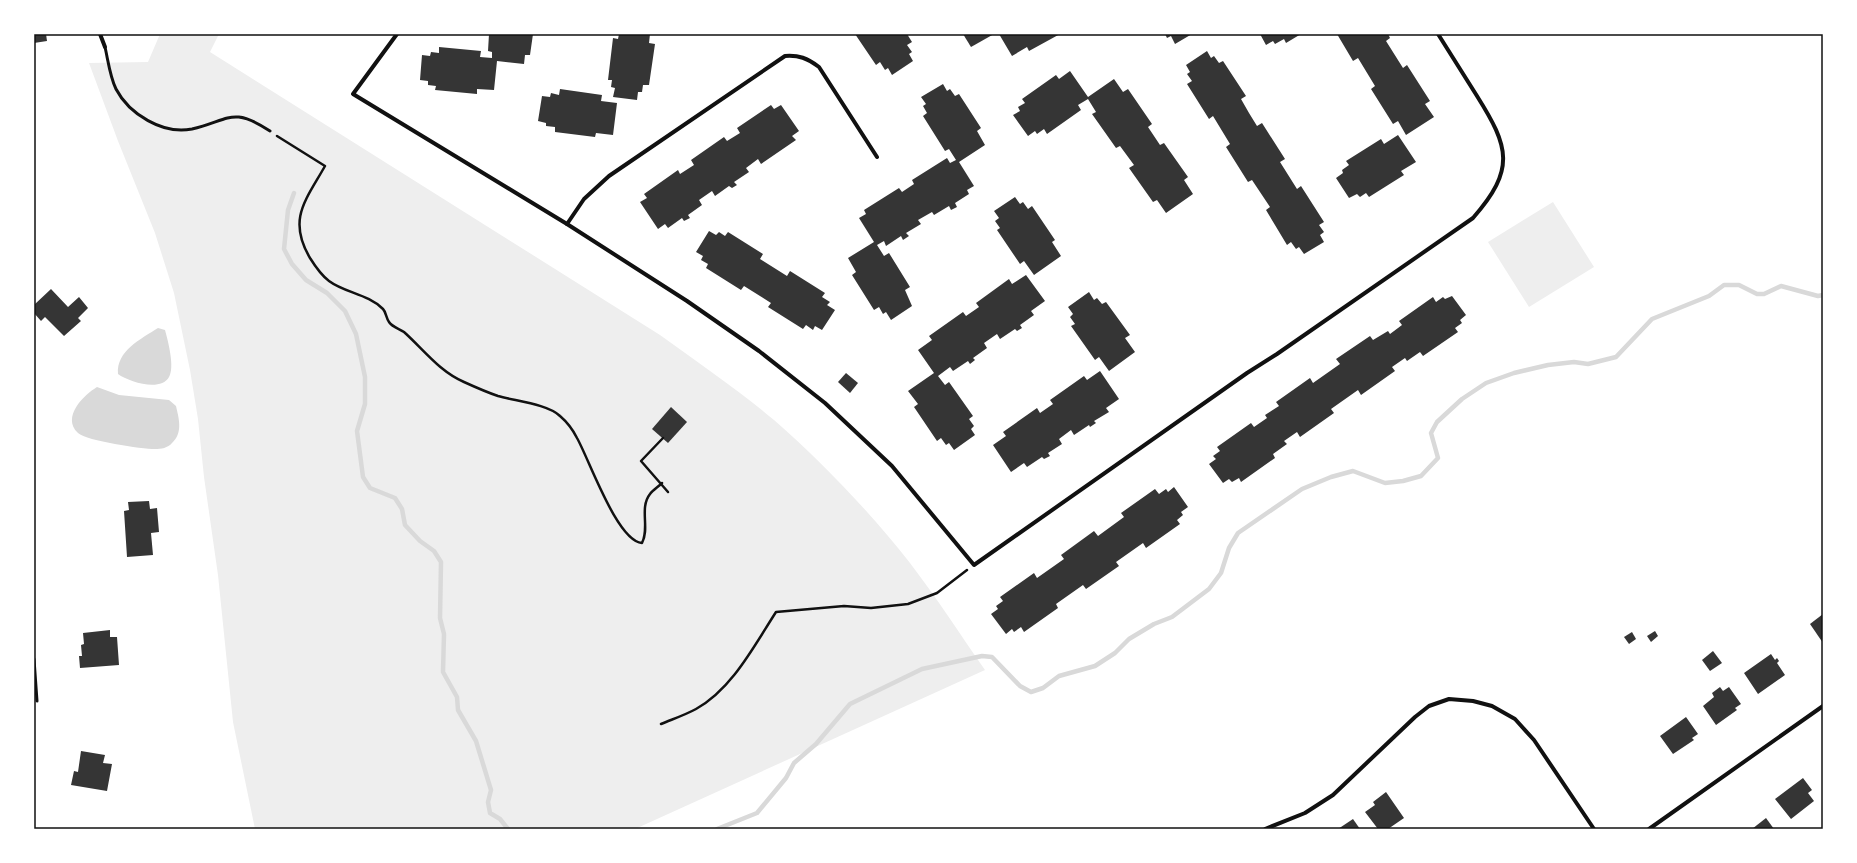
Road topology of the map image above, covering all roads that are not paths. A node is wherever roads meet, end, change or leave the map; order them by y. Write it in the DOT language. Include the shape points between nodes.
graph roads {
  1 [pos="100,34"];
  2 [pos="397,34"];
  3 [pos="1438,34"];
  4 [pos="105,47"];
  5 [pos="270,131"];
  6 [pos="877,157"];
  7 [pos="567,224"];
  8 [pos="34,660"];
  9 [pos="37,701"];
  10 [pos="1823,706"];
  11 [pos="1265,829"];
  12 [pos="1594,829"];
  13 [pos="1649,829"];
  1 -- 4 [label="street"];
  2 -- 7 [label="street" via="353,94"];
  3 -- 7 [label="street" via="1495,125 1503,145 1500,175 1489,200 1473,218 974,565 892,466 825,403 759,351"];
  4 -- 5 [label="lane" via="115,87 125,104 150,122 164,128 180,130 237,117 249,119"];
  6 -- 7 [label="street" via="819,67 807,58 785,56 609,176 584,199"];
  8 -- 9 [label="lane"];
  10 -- 13 [label="street"];
  11 -- 12 [label="street" via="1305,813 1333,795 1415,717 1429,706 1449,700 1473,701 1492,706 1515,719 1534,740"];
}
